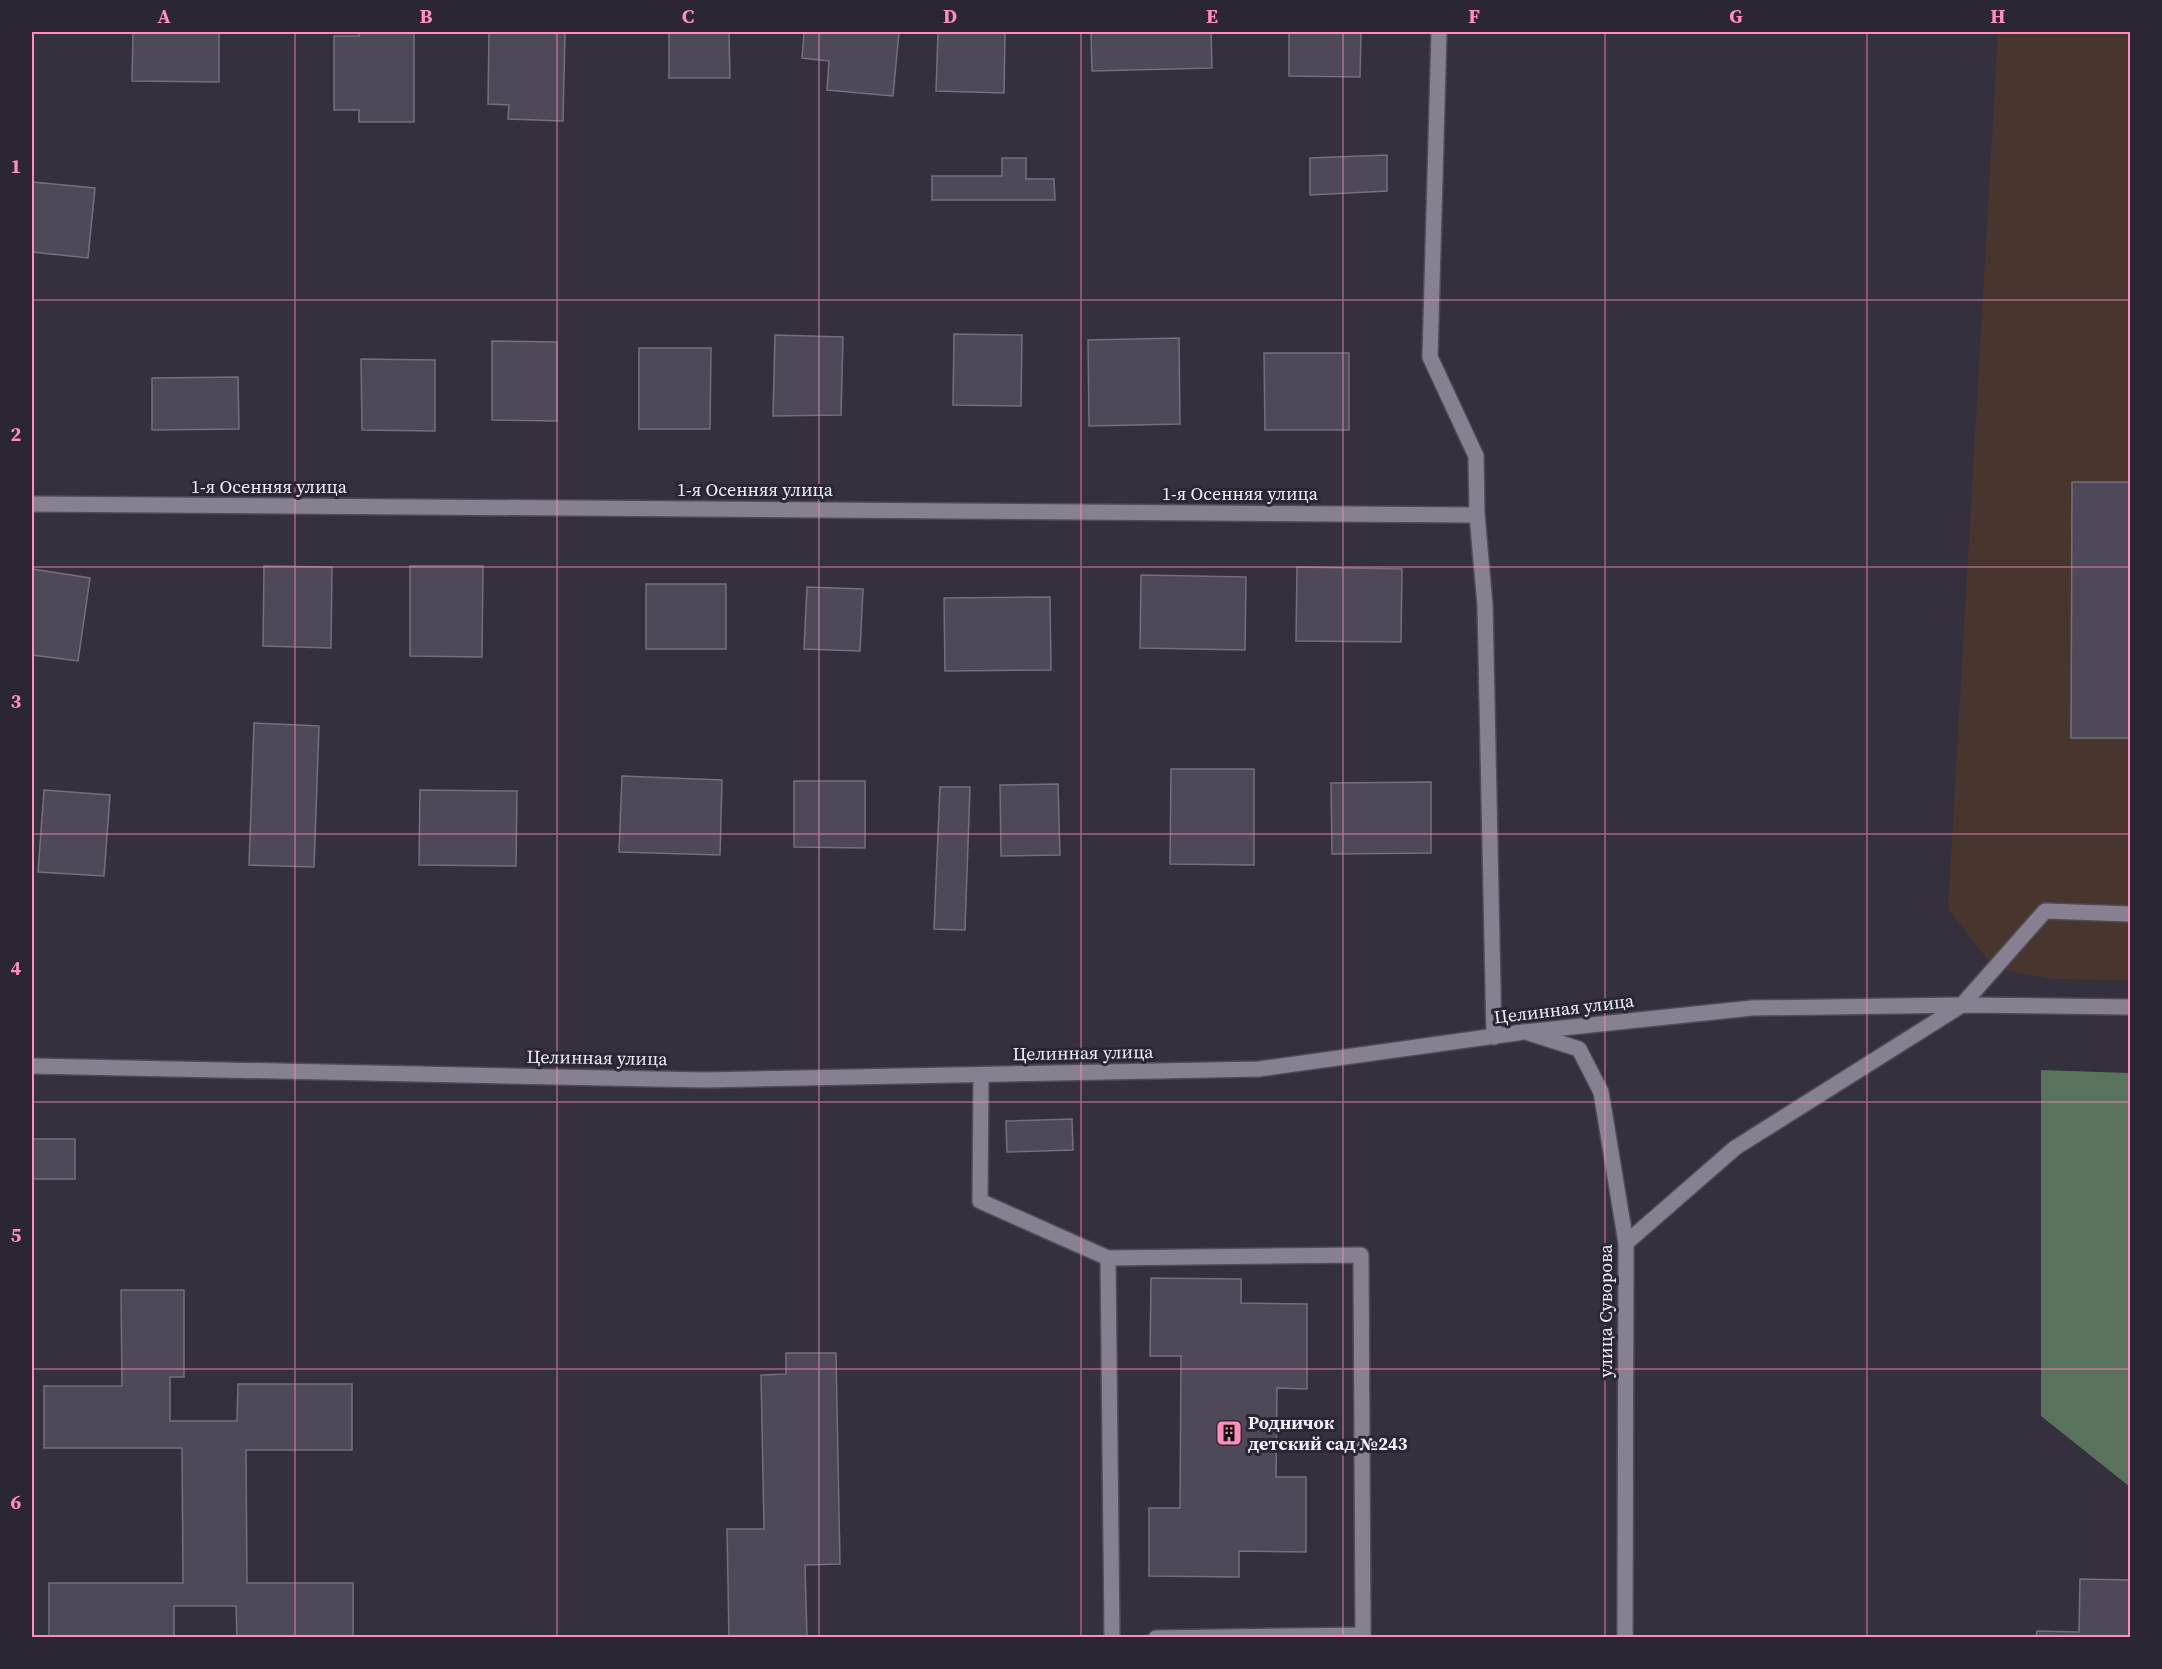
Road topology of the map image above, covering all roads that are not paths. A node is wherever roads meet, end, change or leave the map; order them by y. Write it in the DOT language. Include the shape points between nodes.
graph roads {
  1 [pos="1439,32"];
  2 [pos="32,504"];
  3 [pos="1477,515"];
  4 [pos="2130,914"];
  5 [pos="1962,1005"];
  6 [pos="2130,1007"];
  7 [pos="1524,1032"];
  8 [pos="1494,1037"];
  9 [pos="32,1066"];
  10 [pos="981,1075"];
  11 [pos="1626,1244"];
  12 [pos="1108,1258"];
  13 [pos="1112,1638"];
  14 [pos="1156,1638"];
  15 [pos="1625,1638"];
  1 -- 3 [label="street" via="1430,357 1476,456"];
  2 -- 3 [label="street, 1-я Осенняя улица"];
  3 -- 8 [label="street" via="1485,605"];
  4 -- 5 [label="street" via="2045,911"];
  5 -- 6 [label="street, Целинная улица"];
  5 -- 7 [label="street, Целинная улица" via="1752,1008"];
  5 -- 11 [label="street" via="1735,1148"];
  7 -- 8 [label="street, Целинная улица"];
  7 -- 11 [label="street, улица Суворова" via="1579,1049 1601,1092"];
  8 -- 10 [label="street, Целинная улица" via="1259,1069"];
  9 -- 10 [label="street, Целинная улица" via="705,1080"];
  10 -- 12 [label="street" via="980,1200"];
  11 -- 15 [label="street, улица Суворова"];
  12 -- 13 [label="street"];
  12 -- 14 [label="street" via="1360,1255 1363,1635"];
}
